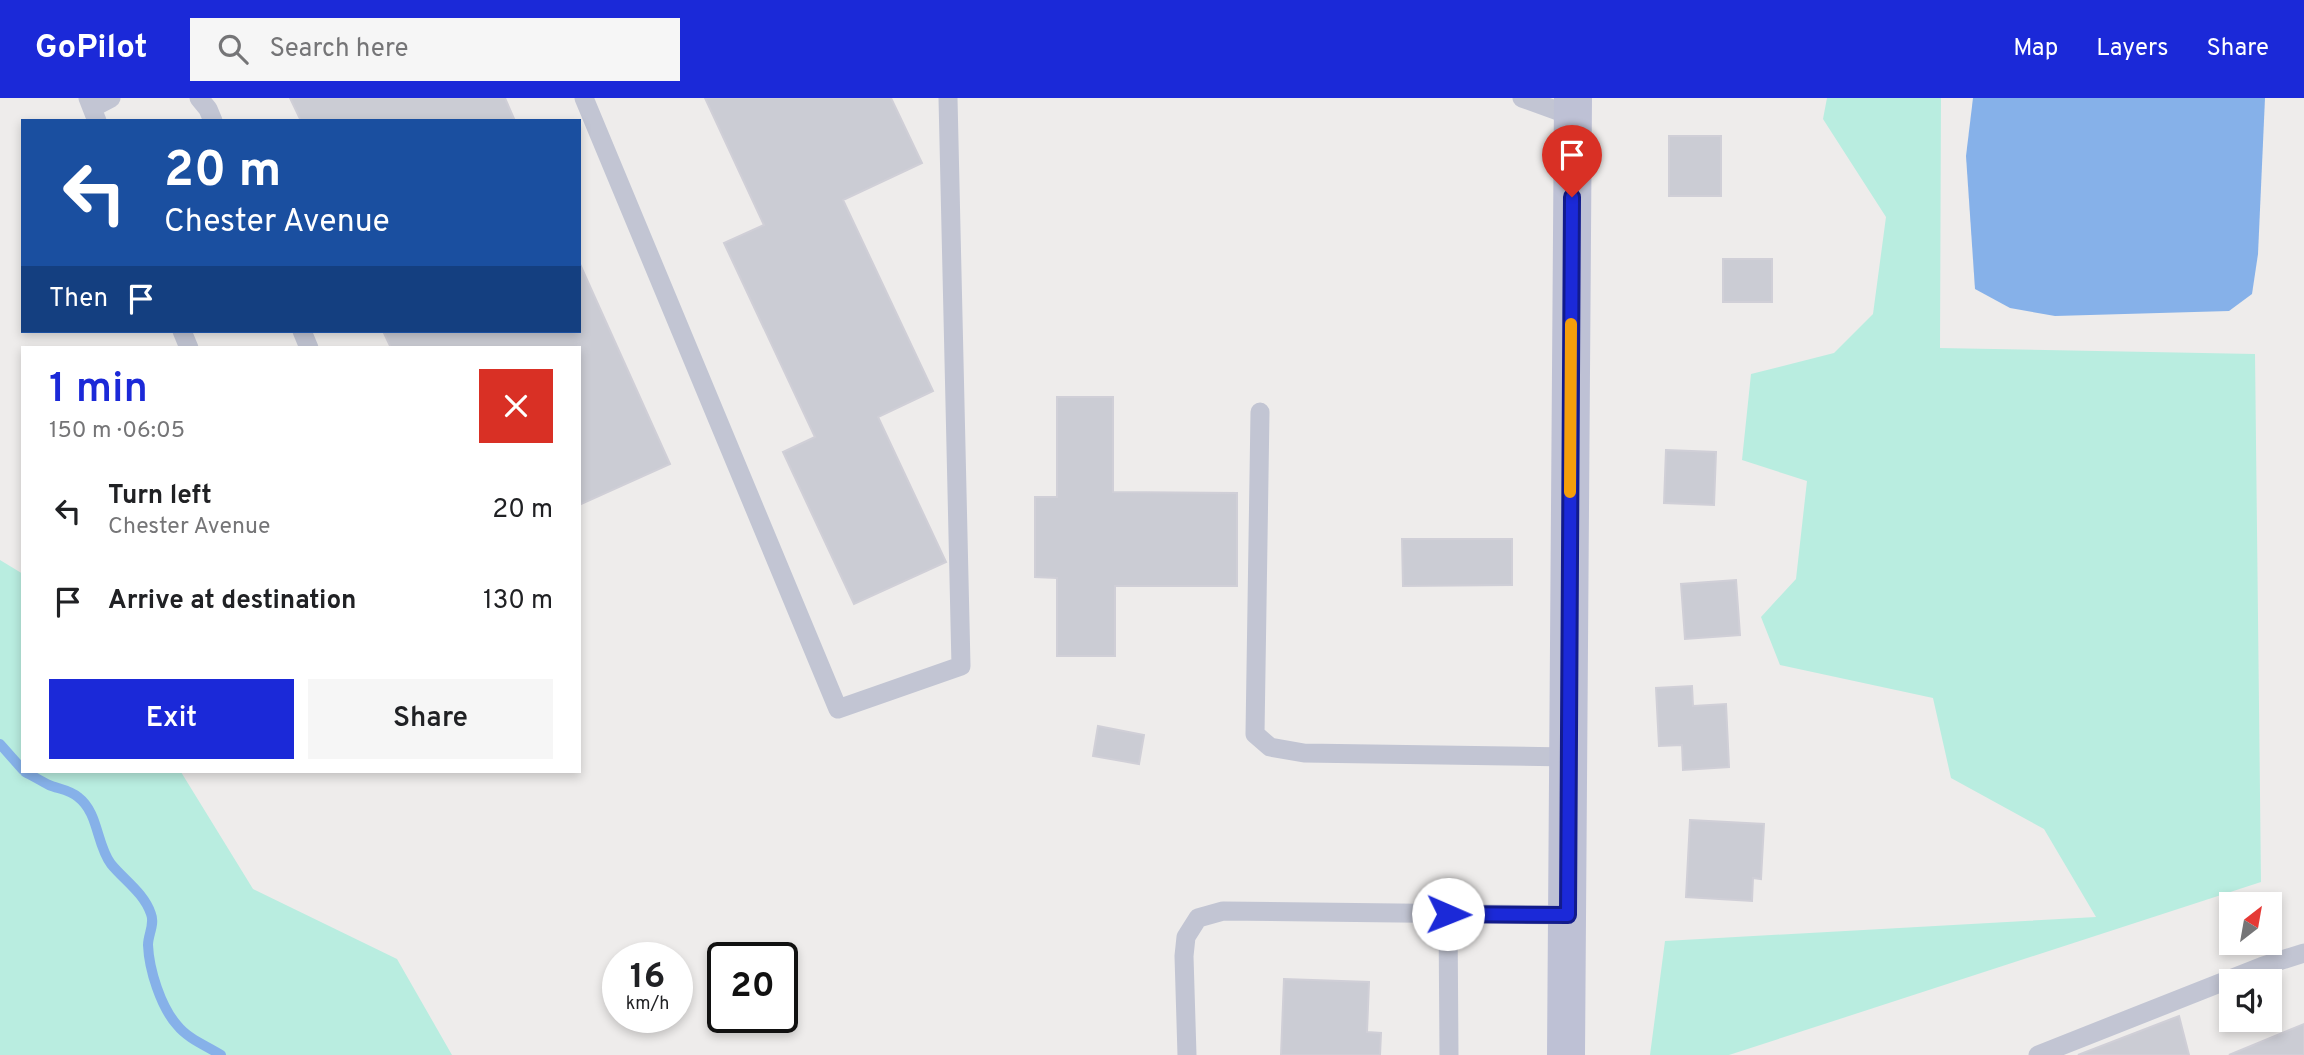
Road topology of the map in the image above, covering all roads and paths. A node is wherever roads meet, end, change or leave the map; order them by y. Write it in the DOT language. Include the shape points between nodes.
graph roads {
  1 [pos="111,98"];
  2 [pos="200,98"];
  3 [pos="584,98"];
  4 [pos="948,98"];
  5 [pos="1522,98"];
  6 [pos="1572,107"];
  7 [pos="93,109"];
  8 [pos="212,119"];
  9 [pos="1260,412"];
  10 [pos="1569,757"];
  11 [pos="1448,914"];
  12 [pos="1568,915"];
  13 [pos="2304,953"];
  14 [pos="1186,1055"];
  15 [pos="1449,1055"];
  16 [pos="1566,1055"];
  17 [pos="2038,1055"];
  1 -- 7 [label="lane"];
  2 -- 8 [label="lane"];
  3 -- 4 [label="lane" via="838,709 961,666"];
  5 -- 6 [label="lane"];
  6 -- 10 [label="street"];
  9 -- 10 [label="lane" via="1255,734 1270,747 1304,753"];
  10 -- 12 [label="street"];
  11 -- 12 [label="lane"];
  11 -- 14 [label="lane" via="1223,911 1198,918 1186,937 1184,956"];
  11 -- 15 [label="lane"];
  12 -- 16 [label="street"];
  13 -- 17 [label="lane"];
}
